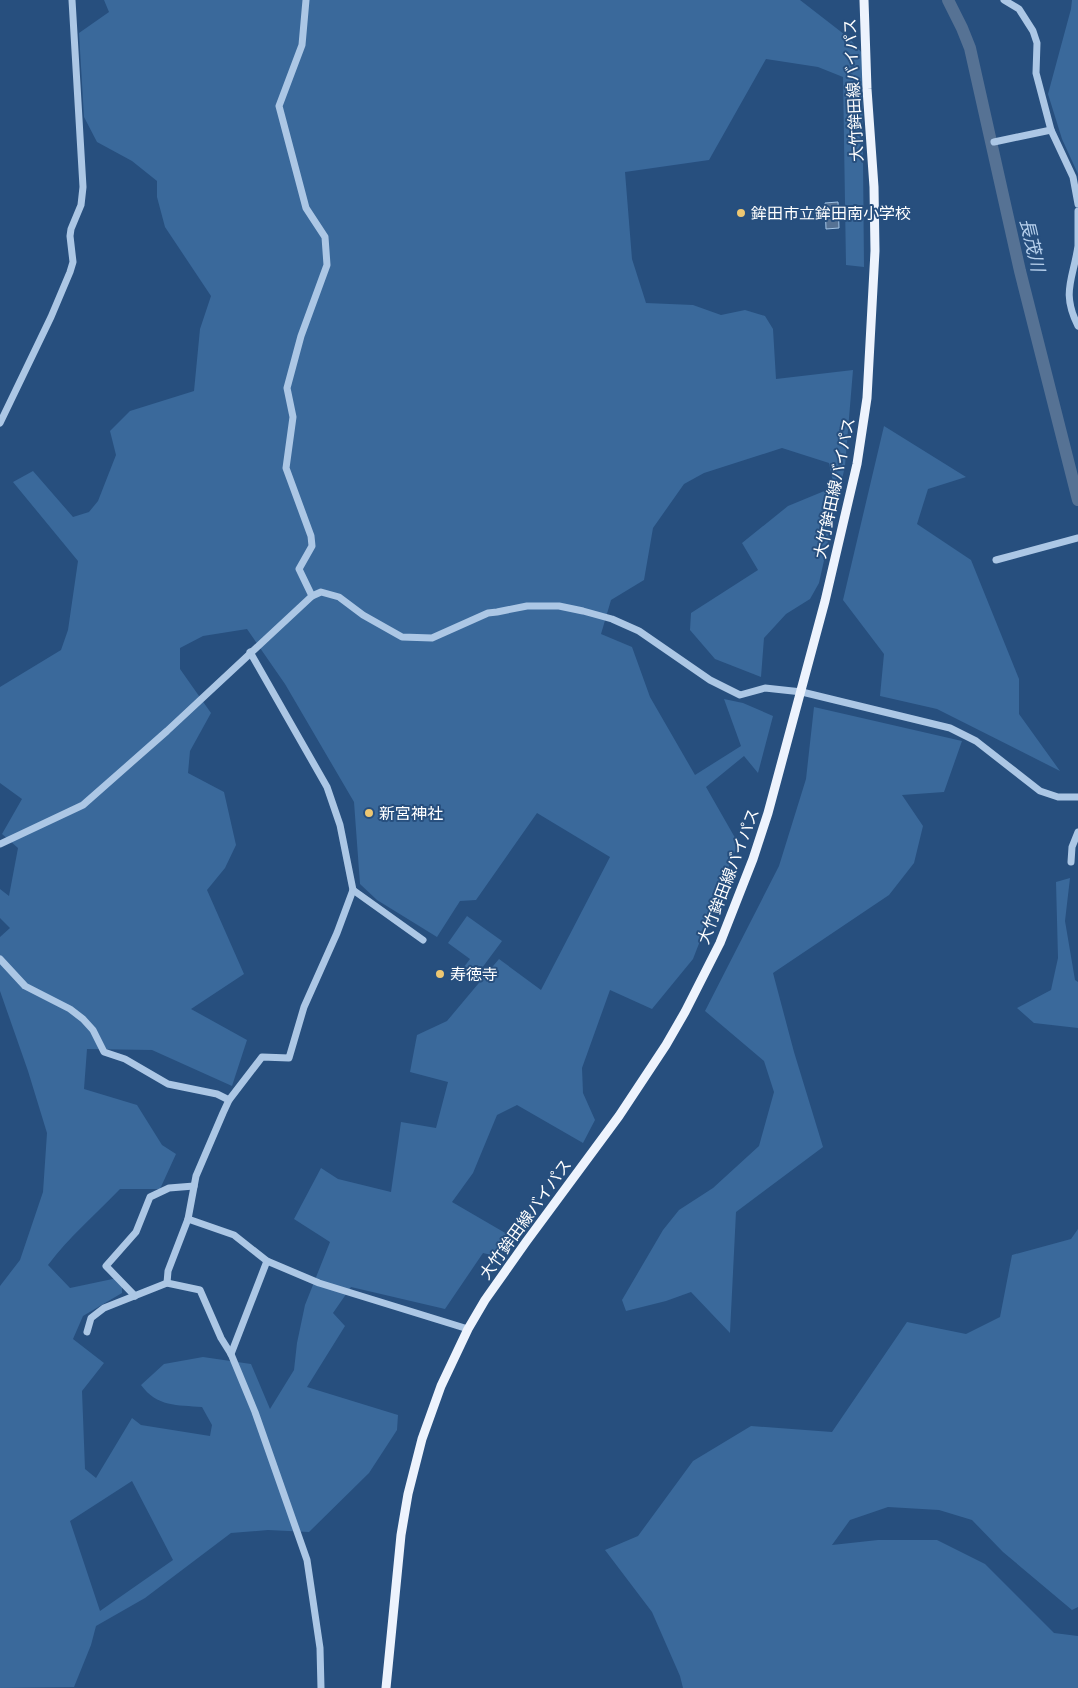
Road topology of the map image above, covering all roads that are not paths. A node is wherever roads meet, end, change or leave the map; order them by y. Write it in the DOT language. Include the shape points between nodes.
graph roads {
  1 [pos="72,0"];
  2 [pos="306,0"];
  3 [pos="864,0"];
  4 [pos="1004,0"];
  5 [pos="1051,130"];
  6 [pos="994,142"];
  7 [pos="1078,204"];
  8 [pos="1078,211"];
  9 [pos="1078,326"];
  10 [pos="0,422"];
  11 [pos="1078,538"];
  12 [pos="996,560"];
  13 [pos="312,596"];
  14 [pos="250,652"];
  15 [pos="802,692"];
  16 [pos="1078,797"];
  17 [pos="1078,832"];
  18 [pos="0,844"];
  19 [pos="1071,862"];
  20 [pos="353,890"];
  21 [pos="423,940"];
  22 [pos="0,959"];
  23 [pos="229,1100"];
  24 [pos="194,1186"];
  25 [pos="188,1220"];
  26 [pos="267,1261"];
  27 [pos="167,1283"];
  28 [pos="135,1296"];
  29 [pos="468,1329"];
  30 [pos="87,1332"];
  31 [pos="231,1354"];
  32 [pos="321,1688"];
  33 [pos="386,1688"];
  1 -- 10 [label="street" via="83,187 81,205 70,236 73,262 51,317"];
  2 -- 13 [label="street" via="302,45 279,106 306,208 324,237 327,264 301,336 287,388 294,417 286,468 311,536 312,546 299,569"];
  3 -- 15 [label="main road, 大竹鉾田線バイパス" via="875,233 867,398 857,464"];
  4 -- 5 [label="street" via="1019,9 1033,31 1037,43 1036,72"];
  5 -- 6 [label="street"];
  5 -- 7 [label="street" via="1073,177"];
  8 -- 9 [label="street" via="1078,245 1068,293"];
  11 -- 12 [label="street"];
  13 -- 14 [label="street"];
  13 -- 15 [label="street" via="321,592 339,597 402,637 432,638 488,612 527,606 567,608 612,619 638,630 710,680 740,695 766,688"];
  14 -- 18 [label="street" via="83,805"];
  14 -- 20 [label="street" via="327,787 340,824"];
  15 -- 16 [label="street" via="950,728 976,741 1040,791 1058,797"];
  15 -- 29 [label="main road, 大竹鉾田線バイパス" via="754,859 720,943 694,995 644,1081 502,1274"];
  17 -- 19 [label="street" via="1072,846"];
  20 -- 21 [label="street"];
  20 -- 23 [label="street" via="304,1007 289,1058 262,1057"];
  22 -- 23 [label="street" via="25,986 83,1019 93,1030 104,1052 168,1084 217,1094"];
  23 -- 24 [label="street"];
  24 -- 25 [label="street"];
  24 -- 28 [label="street" via="169,1188 150,1197 136,1232 106,1266"];
  25 -- 26 [label="street" via="234,1235"];
  25 -- 27 [label="street" via="168,1271"];
  26 -- 29 [label="street" via="319,1283"];
  26 -- 31 [label="street"];
  27 -- 28 [label="street"];
  27 -- 31 [label="street" via="200,1290"];
  28 -- 30 [label="street" via="104,1308 91,1318"];
  29 -- 33 [label="main road, 大竹鉾田線バイパス" via="431,1412 408,1494"];
  31 -- 32 [label="street" via="307,1560 320,1648"];
}
